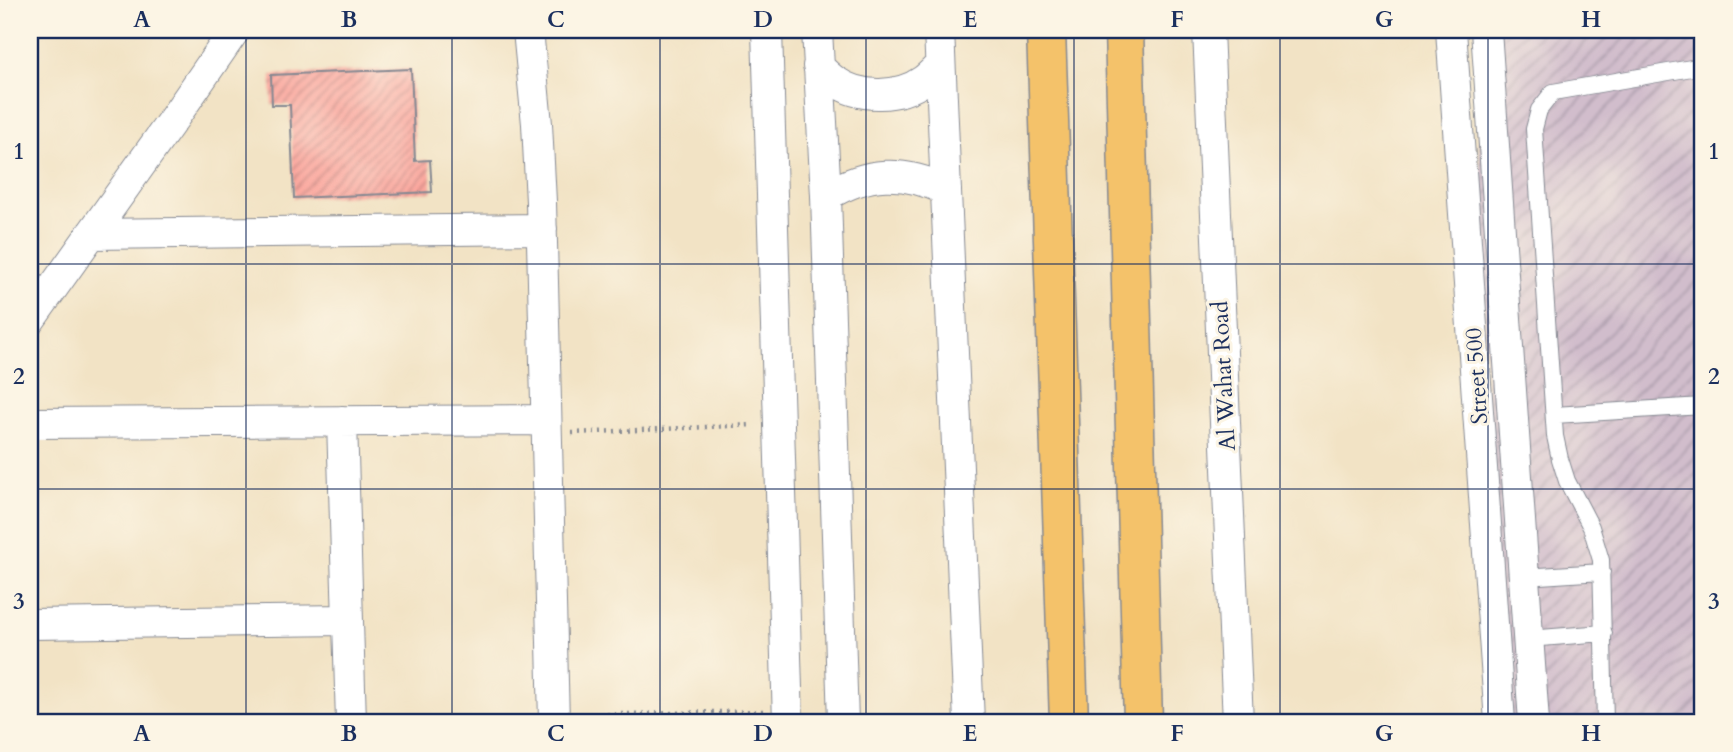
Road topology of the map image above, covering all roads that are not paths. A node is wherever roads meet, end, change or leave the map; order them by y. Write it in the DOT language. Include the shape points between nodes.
graph roads {
  1 [pos="235,30"];
  2 [pos="528,30"];
  3 [pos="767,30"];
  4 [pos="817,30"];
  5 [pos="939,30"];
  6 [pos="1046,30"];
  7 [pos="1124,30"];
  8 [pos="1208,30"];
  9 [pos="1451,30"];
  10 [pos="1486,30"];
  11 [pos="940,65"];
  12 [pos="818,66"];
  13 [pos="1703,66"];
  14 [pos="1490,85"];
  15 [pos="1455,88"];
  16 [pos="946,190"];
  17 [pos="826,196"];
  18 [pos="542,229"];
  19 [pos="92,234"];
  20 [pos="30,320"];
  21 [pos="1703,406"];
  22 [pos="1554,415"];
  23 [pos="342,421"];
  24 [pos="30,423"];
  25 [pos="546,427"];
  26 [pos="1602,572"];
  27 [pos="1524,577"];
  28 [pos="1490,579"];
  29 [pos="348,620"];
  30 [pos="30,624"];
  31 [pos="1604,633"];
  32 [pos="1528,639"];
  33 [pos="788,716"];
  34 [pos="554,719"];
  35 [pos="351,722"];
  36 [pos="844,722"];
  37 [pos="969,722"];
  38 [pos="1069,722"];
  39 [pos="1143,722"];
  40 [pos="1238,722"];
  41 [pos="1500,722"];
  42 [pos="1534,722"];
  43 [pos="1605,722"];
  1 -- 19 [label="street"];
  2 -- 18 [label="street"];
  3 -- 33 [label="street"];
  4 -- 12 [label="street"];
  5 -- 11 [label="street"];
  6 -- 38 [label="highway"];
  7 -- 39 [label="highway"];
  8 -- 40 [label="street, Al Wahat Road"];
  9 -- 15 [label="street, Street 500"];
  10 -- 14 [label="street, Street 500"];
  11 -- 12 [label="street" via="923,80 880,95 836,82"];
  11 -- 16 [label="street"];
  12 -- 17 [label="street"];
  13 -- 22 [label="lane" via="1553,92 1539,110 1534,129"];
  14 -- 15 [label="street"];
  14 -- 27 [label="street, Street 500"];
  15 -- 28 [label="street, Street 500"];
  16 -- 17 [label="street" via="894,175 858,180"];
  16 -- 37 [label="street"];
  17 -- 36 [label="street"];
  18 -- 19 [label="street"];
  18 -- 25 [label="street"];
  19 -- 20 [label="street"];
  21 -- 22 [label="lane"];
  22 -- 26 [label="lane" via="1560,459 1597,543"];
  23 -- 24 [label="street"];
  23 -- 25 [label="street"];
  23 -- 29 [label="street"];
  25 -- 34 [label="street"];
  26 -- 27 [label="lane"];
  26 -- 31 [label="lane"];
  27 -- 28 [label="street"];
  27 -- 32 [label="street, Street 500"];
  28 -- 41 [label="street, Street 500"];
  29 -- 30 [label="street"];
  29 -- 35 [label="street"];
  31 -- 32 [label="lane"];
  31 -- 43 [label="lane"];
  32 -- 42 [label="street, Street 500"];
}
